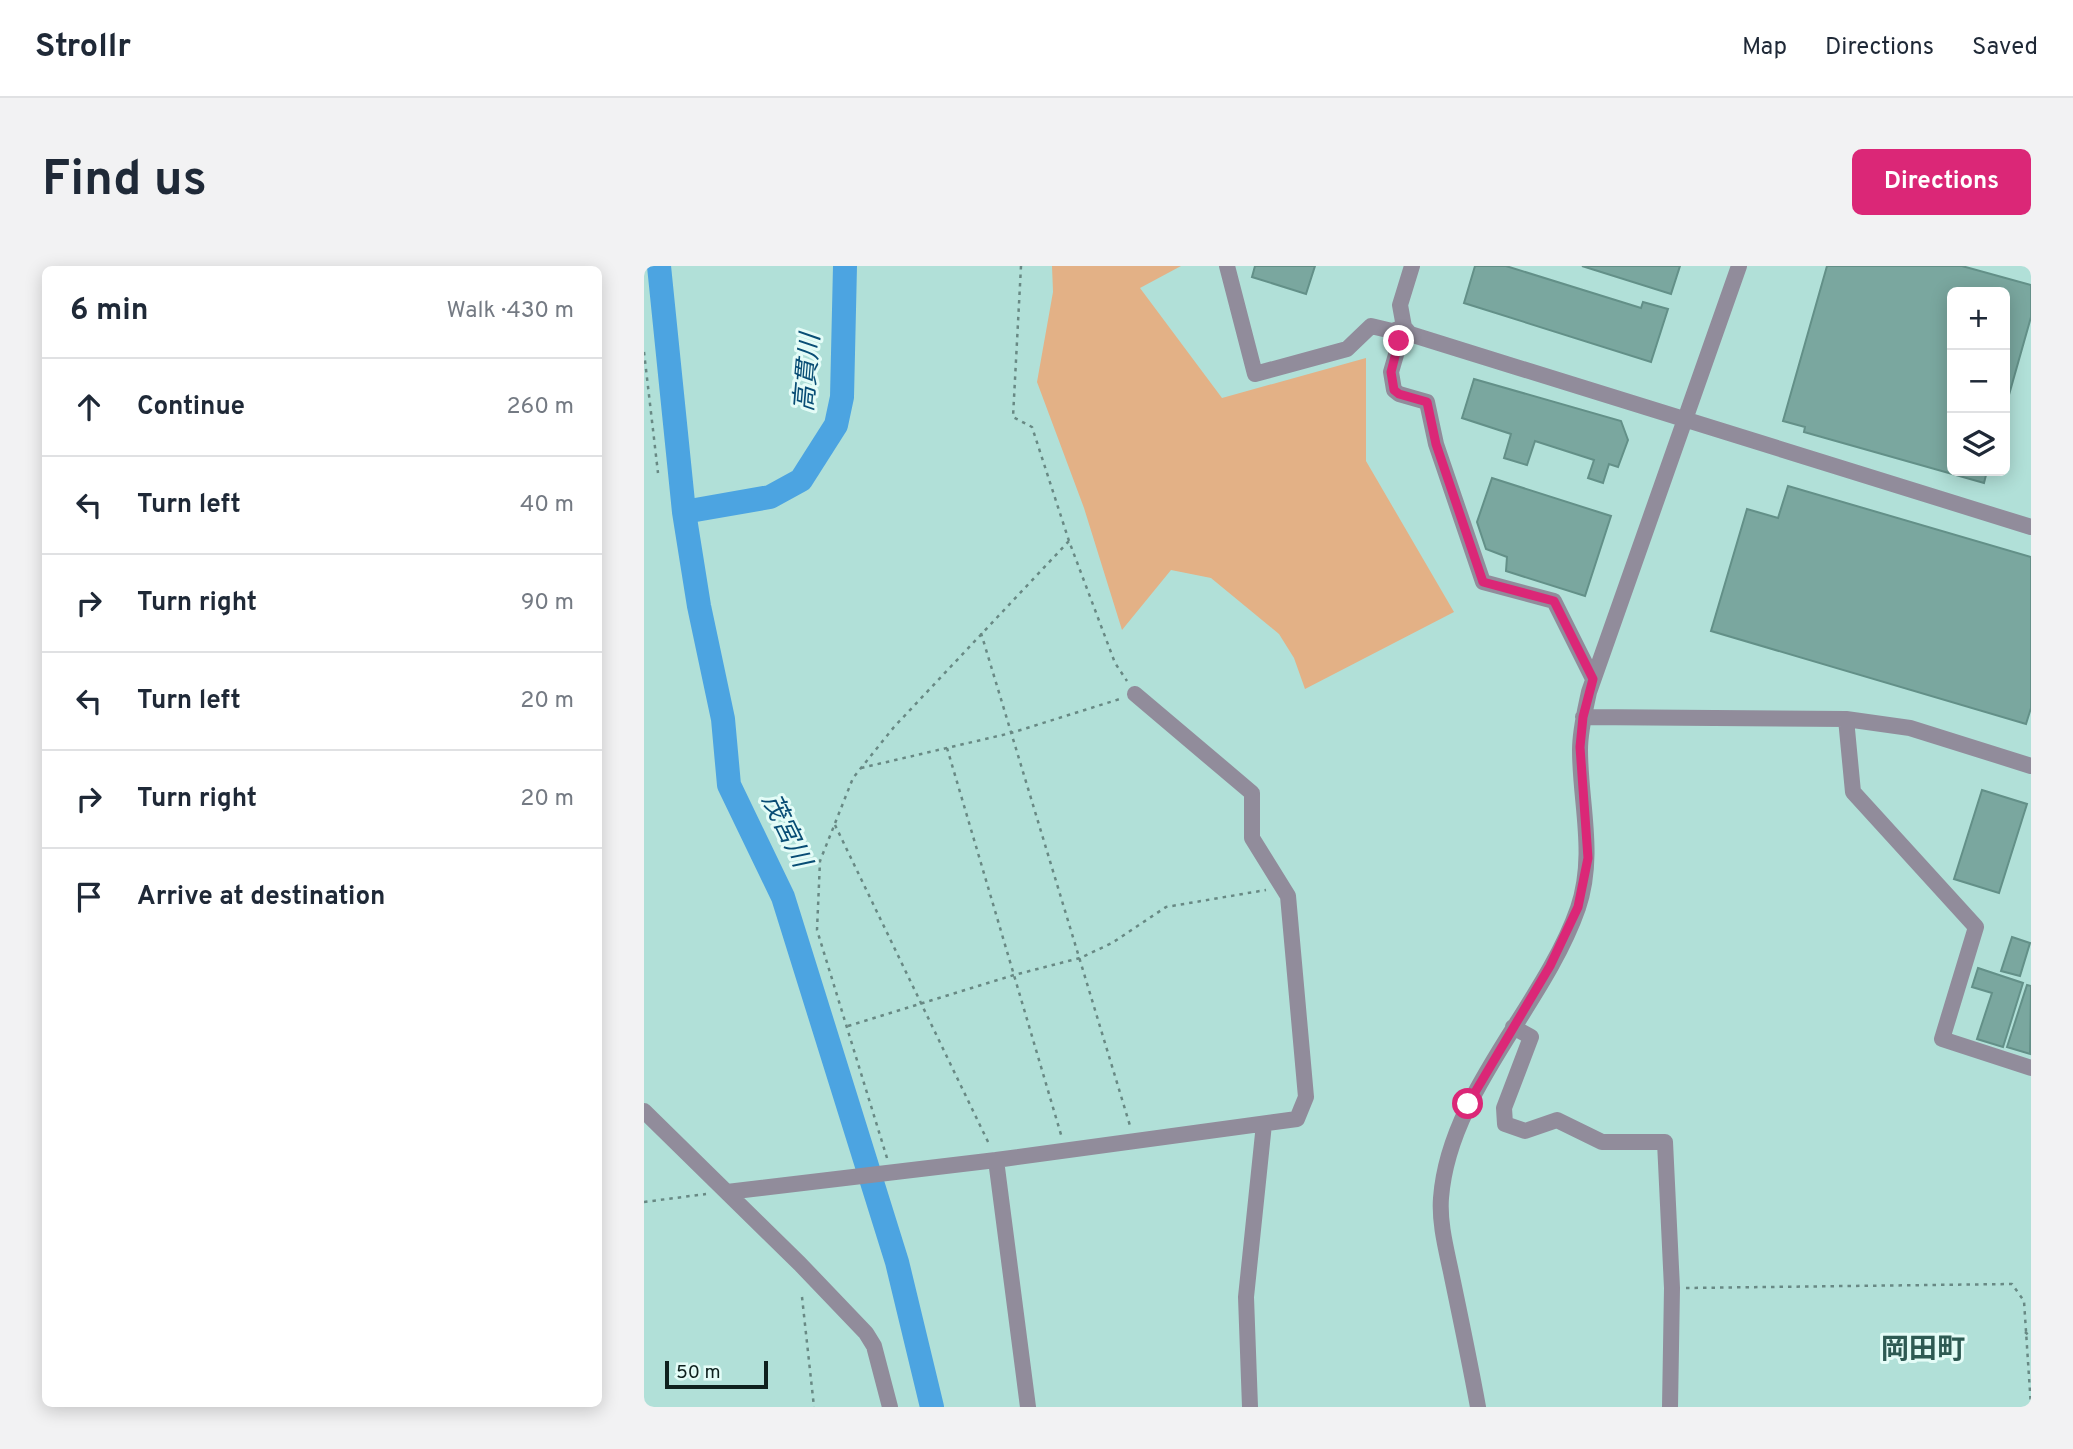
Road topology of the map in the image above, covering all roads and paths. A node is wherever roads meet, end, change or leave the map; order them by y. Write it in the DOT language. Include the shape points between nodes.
graph roads {
  1 [pos="1021,266"];
  2 [pos="1227,266"];
  3 [pos="1412,266"];
  4 [pos="1739,266"];
  5 [pos="1404,327"];
  6 [pos="644,352"];
  7 [pos="1685,420"];
  8 [pos="651,426"];
  9 [pos="644,427"];
  10 [pos="658,473"];
  11 [pos="2031,527"];
  12 [pos="1069,541"];
  13 [pos="981,633"];
  14 [pos="1593,679"];
  15 [pos="1135,694"];
  16 [pos="1583,717"];
  17 [pos="1846,719"];
  18 [pos="1012,733"];
  19 [pos="947,748"];
  20 [pos="2031,766"];
  21 [pos="861,768"];
  22 [pos="835,825"];
  23 [pos="1283,887"];
  24 [pos="1080,958"];
  25 [pos="1014,975"];
  26 [pos="921,1004"];
  27 [pos="848,1026"];
  28 [pos="1513,1027"];
  29 [pos="2031,1068"];
  30 [pos="644,1111"];
  31 [pos="1264,1124"];
  32 [pos="1135,1141"];
  33 [pos="1066,1150"];
  34 [pos="996,1160"];
  35 [pos="890,1171"];
  36 [pos="727,1192"];
  37 [pos="644,1202"];
  38 [pos="1672,1288"];
  39 [pos="802,1297"];
  40 [pos="2025,1332"];
  41 [pos="2031,1337"];
  42 [pos="814,1407"];
  43 [pos="890,1407"];
  44 [pos="1028,1407"];
  45 [pos="1250,1407"];
  46 [pos="1478,1407"];
  47 [pos="1670,1407"];
  48 [pos="2031,1407"];
  1 -- 12 [label="path" via="1013,417 1032,427"];
  2 -- 5 [label="street" via="1255,374 1347,349 1371,326 1392,331"];
  3 -- 5 [label="street" via="1400,305"];
  4 -- 7 [label="street"];
  5 -- 7 [label="street" via="1410,334"];
  5 -- 14 [label="street" via="1391,372 1394,390 1427,402 1436,444 1483,582 1554,601"];
  6 -- 8 [label="path"];
  7 -- 11 [label="street"];
  7 -- 14 [label="street"];
  8 -- 9 [label="path"];
  8 -- 10 [label="path"];
  12 -- 13 [label="path"];
  12 -- 15 [label="path" via="1115,663"];
  13 -- 18 [label="path"];
  13 -- 21 [label="path"];
  14 -- 16 [label="street"];
  15 -- 18 [label="path"];
  15 -- 23 [label="street" via="1252,793 1252,838"];
  16 -- 17 [label="street"];
  16 -- 28 [label="street" via="1580,757 1588,858 1584,882 1567,933"];
  17 -- 20 [label="street" via="1910,728"];
  17 -- 29 [label="street" via="1853,792 1976,927 1942,1039"];
  18 -- 19 [label="path"];
  18 -- 24 [label="path"];
  19 -- 21 [label="path"];
  19 -- 25 [label="path"];
  21 -- 22 [label="path"];
  22 -- 26 [label="path"];
  22 -- 27 [label="path" via="820,861 817,930"];
  23 -- 24 [label="path" via="1166,907"];
  23 -- 31 [label="street" via="1288,895 1306,1097 1297,1119"];
  24 -- 25 [label="path"];
  24 -- 32 [label="path"];
  25 -- 26 [label="path"];
  25 -- 33 [label="path"];
  26 -- 27 [label="path"];
  26 -- 34 [label="path"];
  27 -- 35 [label="path"];
  28 -- 38 [label="street" via="1531,1037 1504,1108 1505,1124 1525,1130 1557,1121 1602,1142 1665,1142"];
  28 -- 46 [label="street" via="1464,1115 1440,1199"];
  30 -- 36 [label="street"];
  31 -- 32 [label="street"];
  31 -- 45 [label="street" via="1246,1297"];
  32 -- 33 [label="street"];
  33 -- 34 [label="street"];
  34 -- 35 [label="street"];
  34 -- 44 [label="street"];
  35 -- 36 [label="street"];
  36 -- 37 [label="path"];
  36 -- 43 [label="street" via="866,1333 874,1346"];
  38 -- 40 [label="path" via="2012,1284 2024,1301"];
  38 -- 47 [label="street"];
  39 -- 42 [label="path"];
  40 -- 41 [label="path"];
  40 -- 48 [label="path"];
}
